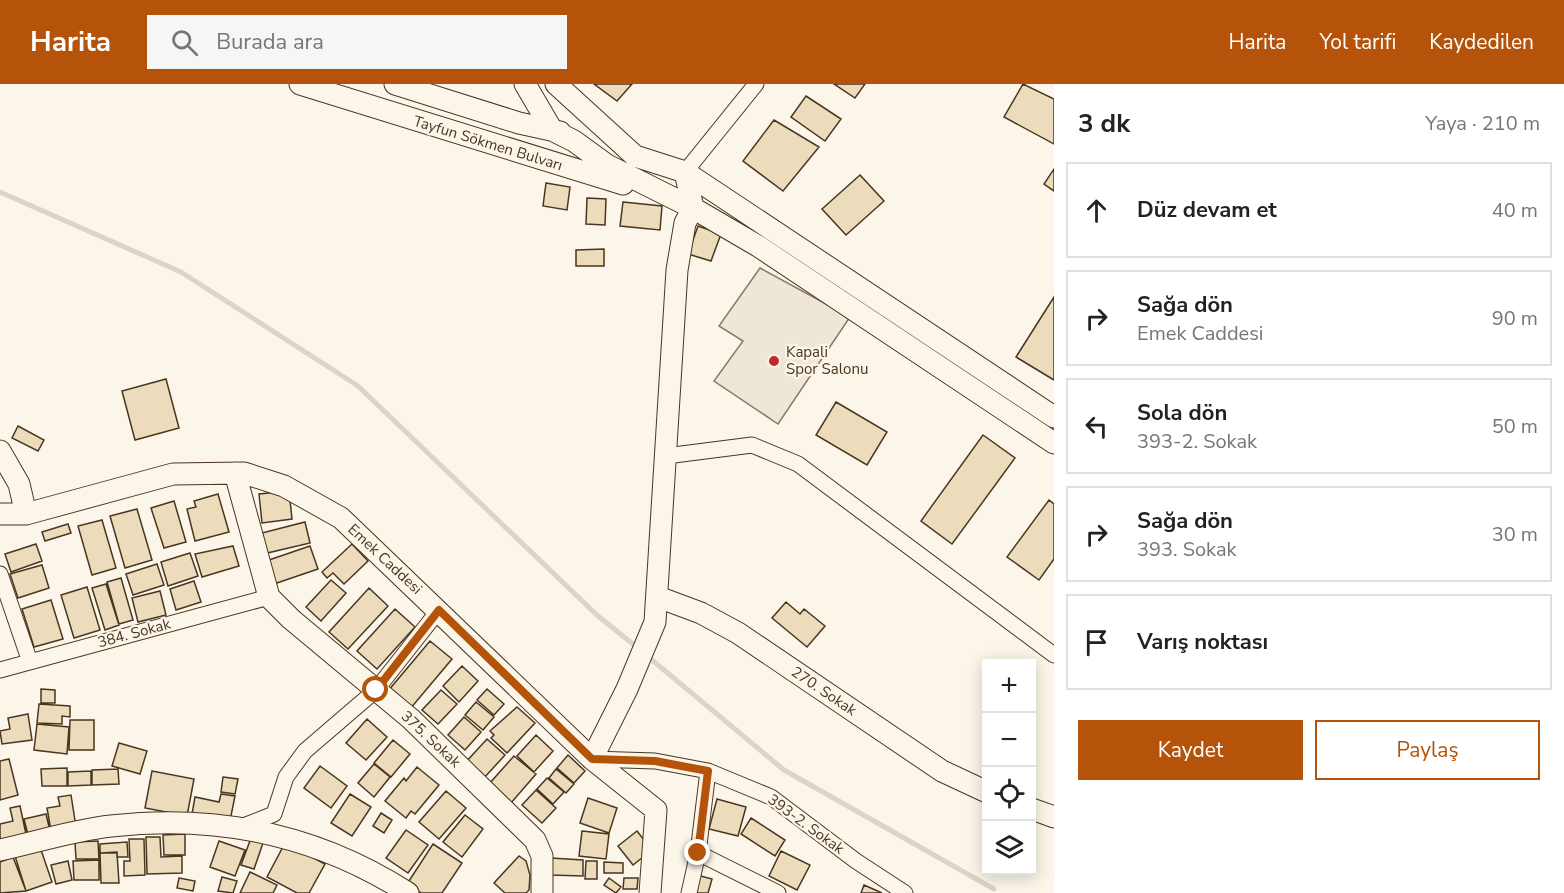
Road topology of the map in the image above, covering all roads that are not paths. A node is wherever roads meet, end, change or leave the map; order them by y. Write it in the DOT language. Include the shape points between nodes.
graph roads {
  1 [pos="300,84"];
  2 [pos="395,84"];
  3 [pos="525,84"];
  4 [pos="556,84"];
  5 [pos="756,84"];
  6 [pos="552,130"];
  7 [pos="635,156"];
  8 [pos="685,172"];
  9 [pos="685,204"];
  10 [pos="1054,417"];
  11 [pos="1054,443"];
  12 [pos="0,451"];
  13 [pos="666,456"];
  14 [pos="235,473"];
  15 [pos="0,514"];
  16 [pos="26,514"];
  17 [pos="0,574"];
  18 [pos="269,597"];
  19 [pos="658,597"];
  20 [pos="439,610"];
  21 [pos="1054,655"];
  22 [pos="30,662"];
  23 [pos="0,670"];
  24 [pos="376,690"];
  25 [pos="592,759"];
  26 [pos="708,771"];
  27 [pos="982,790"];
  28 [pos="1036,810"];
  29 [pos="1054,817"];
  30 [pos="241,826"];
  31 [pos="0,850"];
  32 [pos="698,853"];
  33 [pos="408,893"];
  34 [pos="542,893"];
  35 [pos="650,893"];
  36 [pos="689,893"];
  37 [pos="778,893"];
  38 [pos="905,893"];
  1 -- 9 [label="street, Tayfun Sökmen Bulvarı"];
  2 -- 6 [label="street, Tayfun Sökmen Bulvarı"];
  3 -- 6 [label="street"];
  4 -- 7 [label="street"];
  5 -- 8 [label="street"];
  6 -- 7 [label="street, Tayfun Sökmen Bulvarı"];
  6 -- 9 [label="street" via="607,165"];
  7 -- 8 [label="street, Tayfun Sökmen Bulvarı"];
  8 -- 9 [label="street"];
  8 -- 10 [label="street, Tayfun Sökmen Bulvarı"];
  9 -- 11 [label="street" via="768,253"];
  9 -- 13 [label="street" via="677,270"];
  12 -- 16 [label="street" via="19,484"];
  13 -- 19 [label="street"];
  13 -- 21 [label="street" via="752,445 798,464"];
  14 -- 16 [label="street, Emek Caddesi" via="173,474"];
  14 -- 18 [label="street, 375. Sokak"];
  14 -- 20 [label="street, Emek Caddesi" via="284,486 341,518"];
  15 -- 16 [label="street, Emek Caddesi"];
  17 -- 22 [label="street"];
  18 -- 22 [label="street, 384. Sokak"];
  18 -- 24 [label="street, 375. Sokak"];
  19 -- 25 [label="street" via="655,622"];
  19 -- 27 [label="street, 270. Sokak" via="701,613 738,633 942,771"];
  20 -- 24 [label="street"];
  20 -- 25 [label="street, Emek Caddesi"];
  22 -- 23 [label="street, 384. Sokak"];
  24 -- 30 [label="street" via="305,751 286,777 274,814"];
  24 -- 34 [label="street, 375. Sokak" via="535,840 542,856"];
  25 -- 26 [label="street, 393-2. Sokak" via="655,761"];
  25 -- 35 [label="street, Emek Caddesi" via="656,810"];
  26 -- 32 [label="street"];
  26 -- 38 [label="street, 393-2. Sokak" via="771,797"];
  28 -- 29 [label="street"];
  30 -- 31 [label="street" via="189,822 110,826"];
  30 -- 33 [label="street" via="297,840 385,878"];
  32 -- 36 [label="street"];
  32 -- 37 [label="street"];
}
